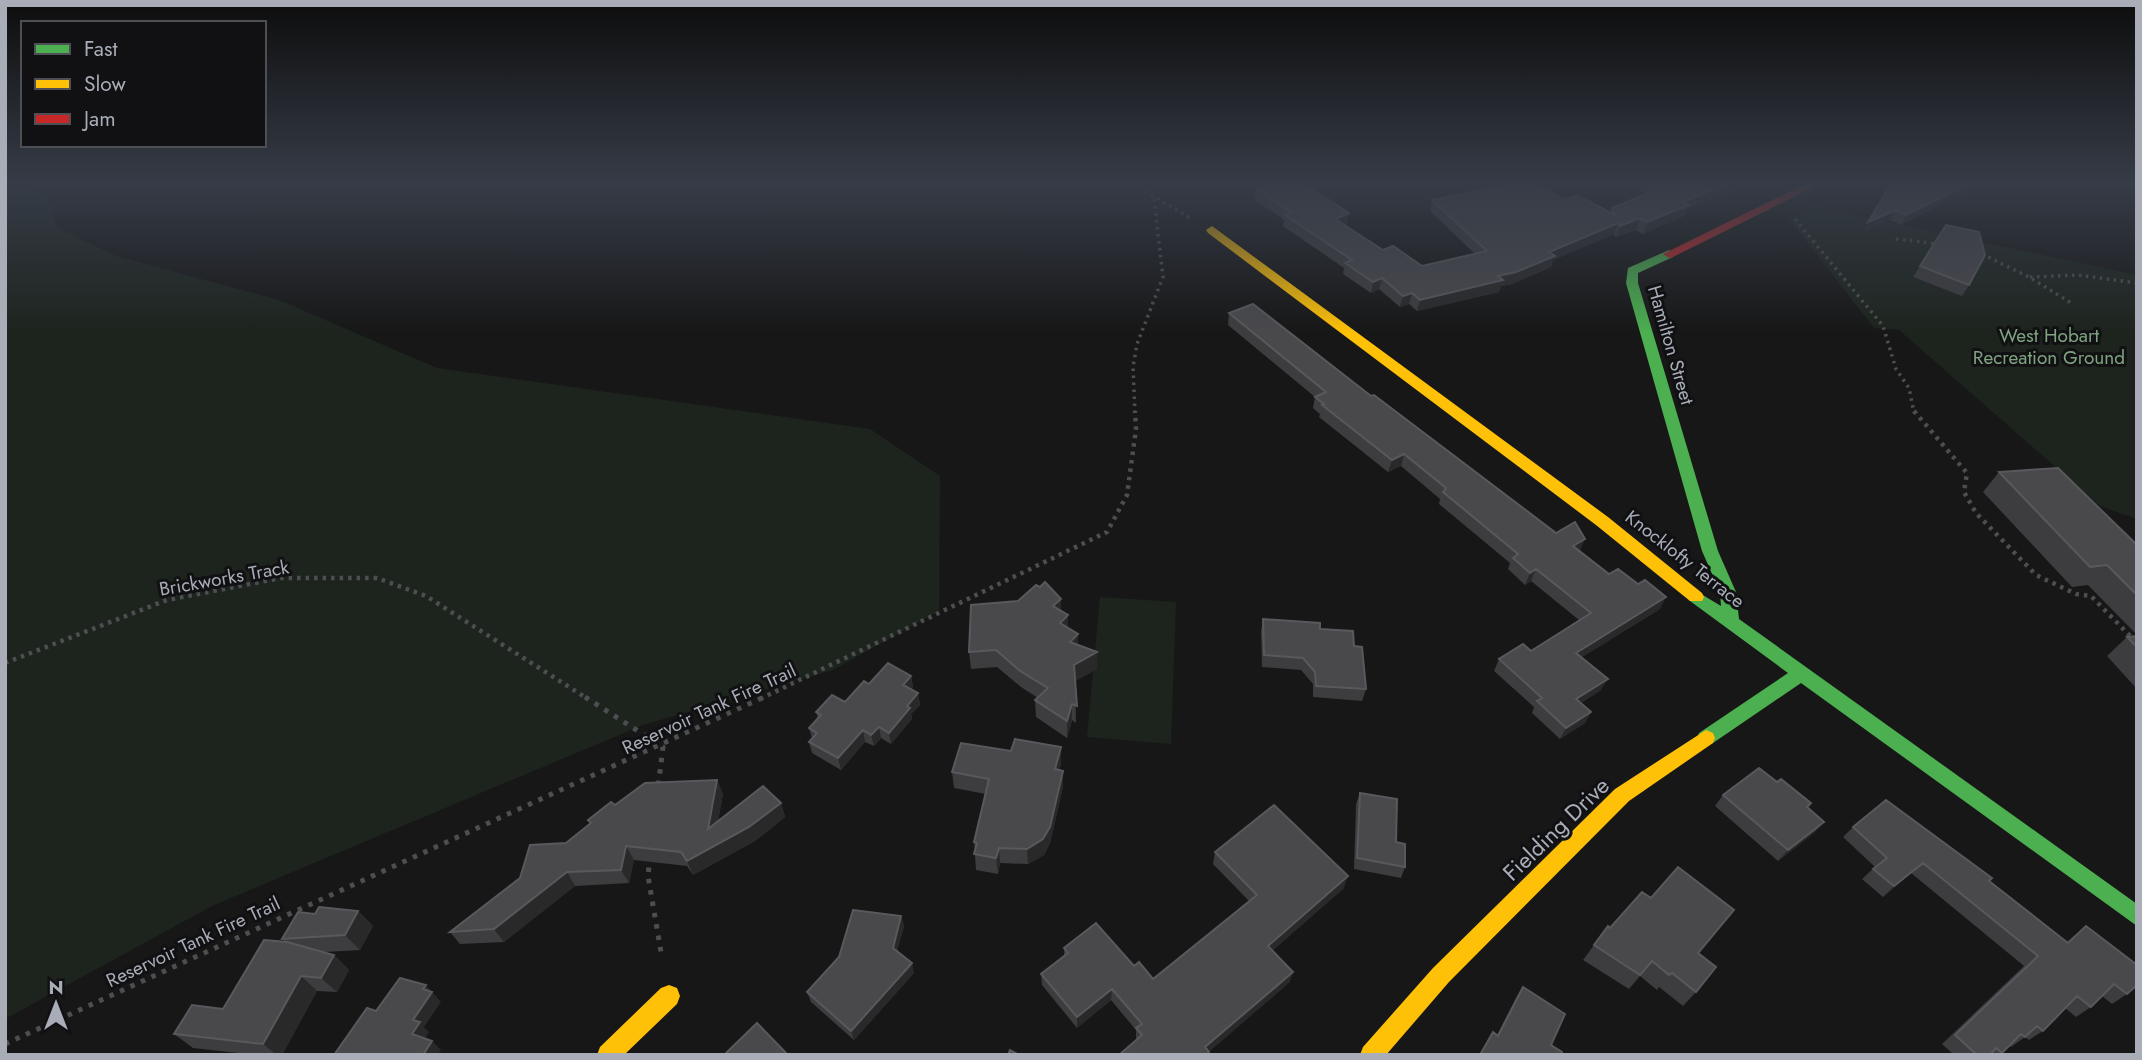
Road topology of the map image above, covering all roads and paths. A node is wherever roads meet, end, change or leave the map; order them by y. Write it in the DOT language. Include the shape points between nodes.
graph roads {
  1 [pos="1158,233"];
  2 [pos="1217,233"];
  3 [pos="1711,233"];
  4 [pos="1807,233"];
  5 [pos="1896,239"];
  6 [pos="1944,245"];
  7 [pos="1974,251"];
  8 [pos="2029,277"];
  9 [pos="2137,283"];
  10 [pos="2073,304"];
  11 [pos="1731,622"];
  12 [pos="2137,643"];
  13 [pos="5,663"];
  14 [pos="1803,672"];
  15 [pos="663,747"];
  16 [pos="657,799"];
  17 [pos="651,851"];
  18 [pos="2137,916"];
  19 [pos="669,996"];
  20 [pos="5,1045"];
  21 [pos="608,1055"];
  22 [pos="1371,1055"];
  1 -- 15 [label="path, Reservoir Tank Fire Trail" via="1163,277 1133,366 1136,429 1127,495 1108,532"];
  2 -- 11 [label="street, Knocklofty Terrace"];
  3 -- 11 [label="street, Hamilton Street" via="1632,271 1632,283 1710,551 1728,592"];
  4 -- 12 [label="path" via="1883,326 1896,369 1909,388 1914,413 1967,473 1964,492 1976,513 2036,575 2091,596"];
  5 -- 6 [label="path"];
  7 -- 8 [label="path"];
  8 -- 9 [label="path" via="2078,275"];
  8 -- 10 [label="path"];
  11 -- 14 [label="street, Knocklofty Terrace"];
  13 -- 15 [label="path, Brickworks Track" via="167,600 281,578 377,578 426,596"];
  14 -- 18 [label="street, Knocklofty Terrace"];
  14 -- 22 [label="street, Fielding Drive" via="1622,794 1441,975"];
  15 -- 16 [label="path"];
  15 -- 20 [label="path, Reservoir Tank Fire Trail"];
  17 -- 19 [label="path" via="648,877"];
  19 -- 21 [label="street"];
}
